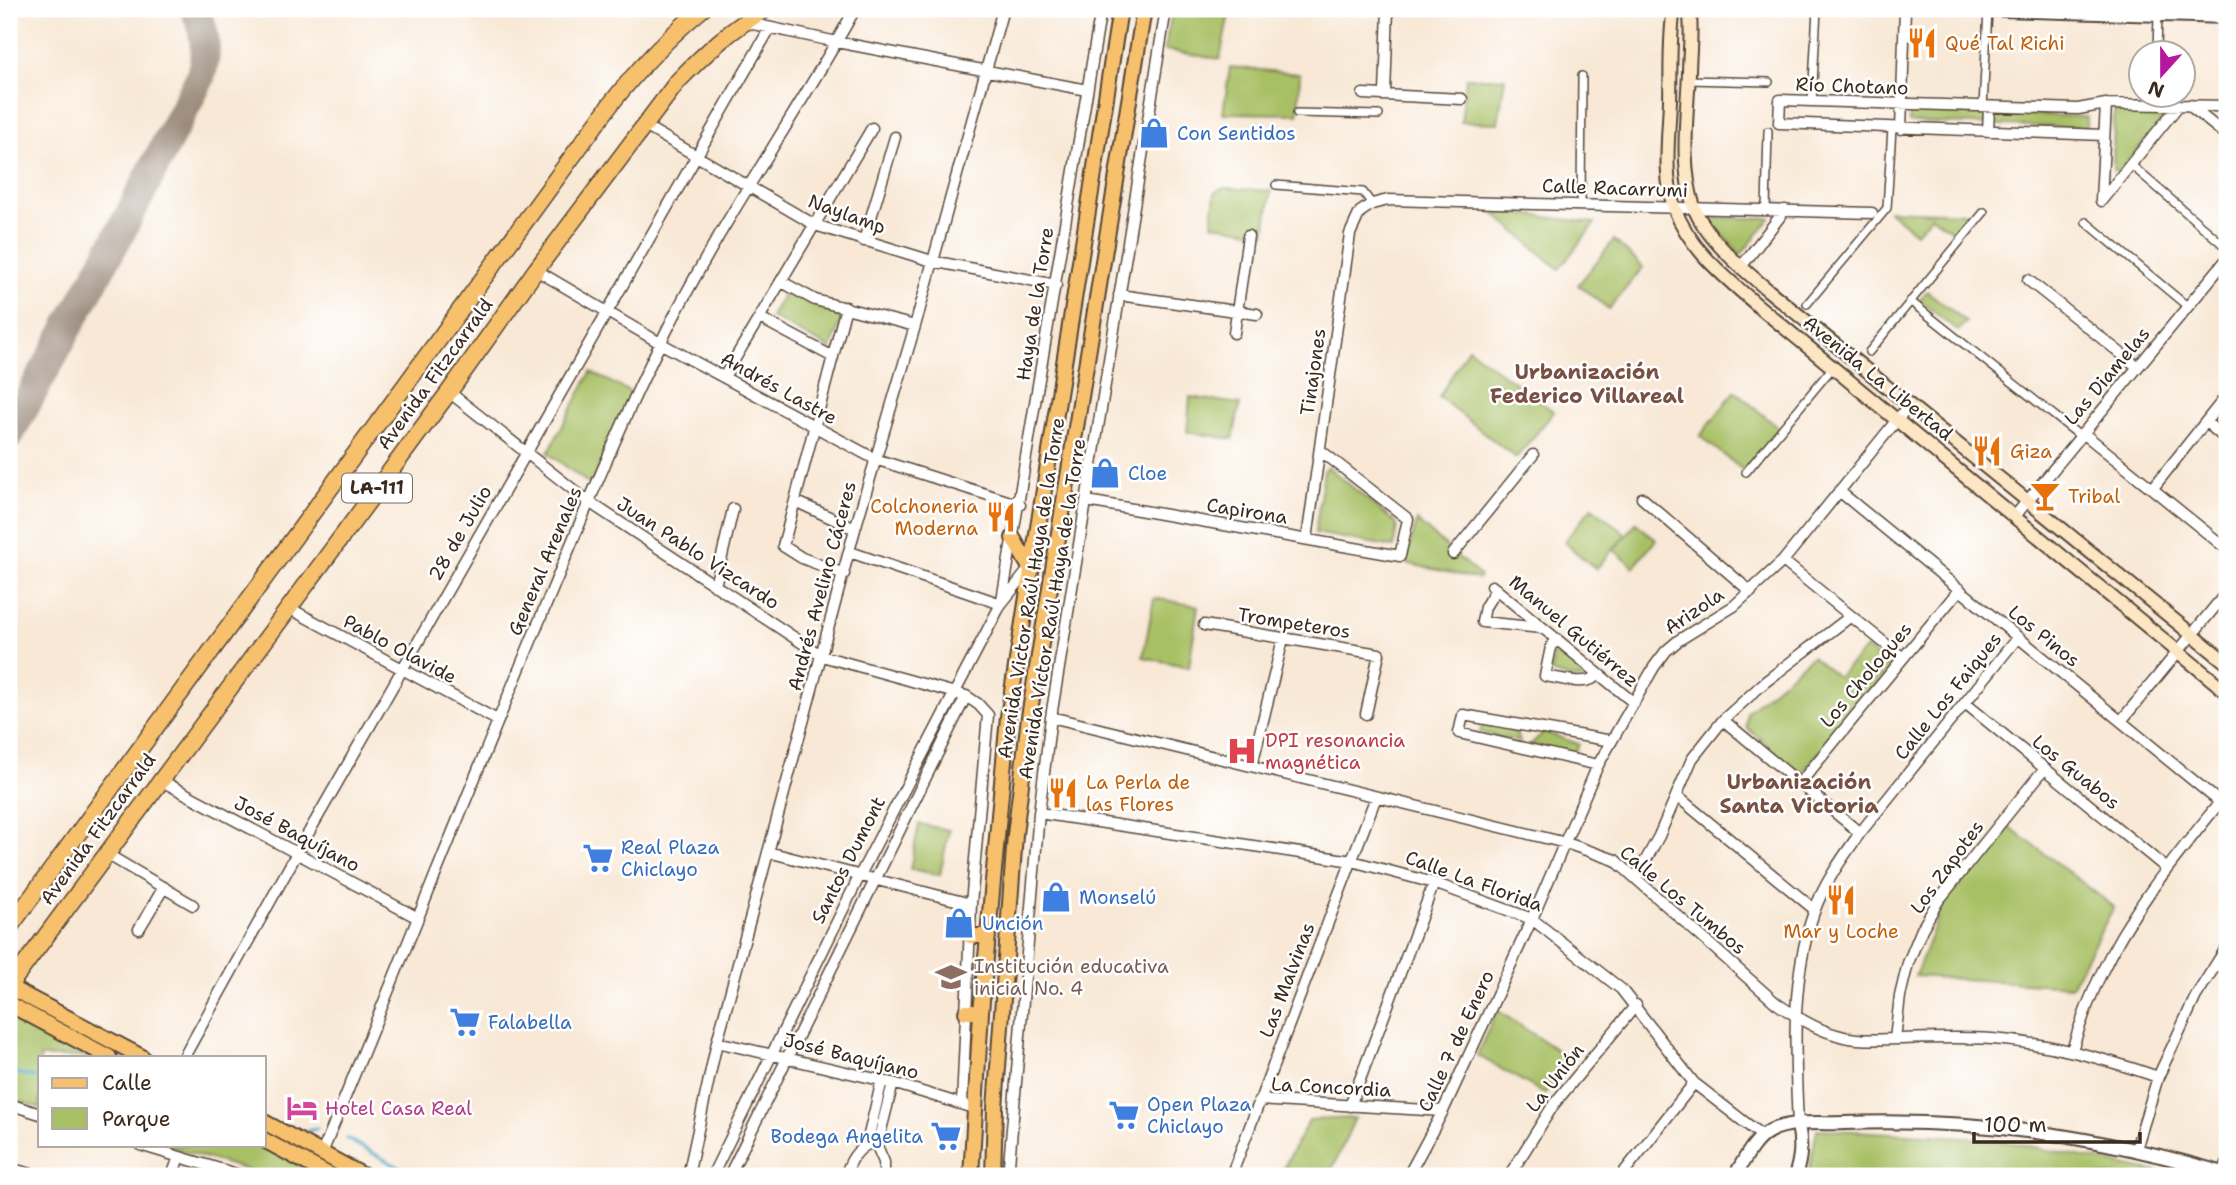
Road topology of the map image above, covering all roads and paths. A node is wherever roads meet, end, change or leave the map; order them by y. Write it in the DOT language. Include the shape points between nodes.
graph roads {
  1 [pos="702,9"];
  2 [pos="766,9"];
  3 [pos="855,9"];
  4 [pos="1003,9"];
  5 [pos="1101,9"];
  6 [pos="1120,9"];
  7 [pos="1144,9"];
  8 [pos="1166,9"];
  9 [pos="1388,9"];
  10 [pos="1674,9"];
  11 [pos="1689,9"];
  12 [pos="1817,9"];
  13 [pos="1905,9"];
  14 [pos="1972,9"];
  15 [pos="1989,10"];
  16 [pos="2158,14"];
  17 [pos="2227,17"];
  18 [pos="744,22"];
  19 [pos="771,28"];
  20 [pos="2157,38"];
  21 [pos="837,42"];
  22 [pos="986,71"];
  23 [pos="1582,76"];
  24 [pos="1688,80"];
  25 [pos="1769,82"];
  26 [pos="1087,90"];
  27 [pos="1363,94"];
  28 [pos="1385,94"];
  29 [pos="1462,99"];
  30 [pos="1812,102"];
  31 [pos="2128,102"];
  32 [pos="2106,104"];
  33 [pos="2198,105"];
  34 [pos="1902,106"];
  35 [pos="2227,106"];
  36 [pos="1986,107"];
  37 [pos="2181,108"];
  38 [pos="2188,108"];
  39 [pos="1297,113"];
  40 [pos="1378,115"];
  41 [pos="645,126"];
  42 [pos="1669,126"];
  43 [pos="1687,127"];
  44 [pos="872,128"];
  45 [pos="1897,128"];
  46 [pos="1768,131"];
  47 [pos="1988,131"];
  48 [pos="2104,135"];
  49 [pos="2227,136"];
  50 [pos="895,137"];
  51 [pos="696,157"];
  52 [pos="2130,164"];
  53 [pos="1276,185"];
  54 [pos="747,187"];
  55 [pos="1372,204"];
  56 [pos="1581,204"];
  57 [pos="1674,206"];
  58 [pos="1695,208"];
  59 [pos="1766,209"];
  60 [pos="1786,210"];
  61 [pos="1360,212"];
  62 [pos="1984,212"];
  63 [pos="1872,213"];
  64 [pos="2087,222"];
  65 [pos="815,225"];
  66 [pos="1248,236"];
  67 [pos="864,240"];
  68 [pos="2227,248"];
  69 [pos="2227,260"];
  70 [pos="932,261"];
  71 [pos="1741,268"];
  72 [pos="536,270"];
  73 [pos="2028,280"];
  74 [pos="782,282"];
  75 [pos="1056,285"];
  76 [pos="1769,291"];
  77 [pos="1119,295"];
  78 [pos="1910,301"];
  79 [pos="1807,304"];
  80 [pos="1757,305"];
  81 [pos="2187,306"];
  82 [pos="846,307"];
  83 [pos="1238,311"];
  84 [pos="607,313"];
  85 [pos="1257,314"];
  86 [pos="760,318"];
  87 [pos="915,326"];
  88 [pos="1234,332"];
  89 [pos="660,343"];
  90 [pos="1869,352"];
  91 [pos="833,356"];
  92 [pos="1833,367"];
  93 [pos="2138,367"];
  94 [pos="724,377"];
  95 [pos="449,392"];
  96 [pos="2227,395"];
  97 [pos="1909,405"];
  98 [pos="1898,419"];
  99 [pos="2206,422"];
  100 [pos="815,429"];
  101 [pos="2082,435"];
  102 [pos="2227,440"];
  103 [pos="1320,450"];
  104 [pos="525,454"];
  105 [pos="1534,455"];
  106 [pos="875,459"];
  107 [pos="1746,472"];
  108 [pos="2153,488"];
  109 [pos="1839,491"];
  110 [pos="1643,498"];
  111 [pos="795,501"];
  112 [pos="1087,501"];
  113 [pos="2028,501"];
  114 [pos="589,502"];
  115 [pos="1020,505"];
  116 [pos="733,509"];
  117 [pos="2015,516"];
  118 [pos="855,529"];
  119 [pos="1013,538"];
  120 [pos="1307,538"];
  121 [pos="2227,550"];
  122 [pos="850,552"];
  123 [pos="1453,554"];
  124 [pos="1783,561"];
  125 [pos="1030,568"];
  126 [pos="844,573"];
  127 [pos="715,586"];
  128 [pos="1959,589"];
  129 [pos="1751,592"];
  130 [pos="2227,592"];
  131 [pos="1001,604"];
  132 [pos="287,607"];
  133 [pos="1851,616"];
  134 [pos="1204,625"];
  135 [pos="1543,628"];
  136 [pos="2193,635"];
  137 [pos="2018,637"];
  138 [pos="1283,639"];
  139 [pos="1556,639"];
  140 [pos="2178,652"];
  141 [pos="822,656"];
  142 [pos="1903,658"];
  143 [pos="2227,663"];
  144 [pos="402,671"];
  145 [pos="1599,674"];
  146 [pos="955,692"];
  147 [pos="2227,692"];
  148 [pos="967,696"];
  149 [pos="1633,703"];
  150 [pos="1965,703"];
  151 [pos="1366,714"];
  152 [pos="1051,718"];
  153 [pos="497,720"];
  154 [pos="1723,720"];
  155 [pos="2122,721"];
  156 [pos="1534,727"];
  157 [pos="1612,741"];
  158 [pos="1521,746"];
  159 [pos="1252,765"];
  160 [pos="1598,765"];
  161 [pos="2044,769"];
  162 [pos="160,780"];
  163 [pos="1800,783"];
  164 [pos="1677,796"];
  165 [pos="1376,797"];
  166 [pos="2224,805"];
  167 [pos="1039,813"];
  168 [pos="1860,833"];
  169 [pos="1566,843"];
  170 [pos="768,852"];
  171 [pos="105,853"];
  172 [pos="297,853"];
  173 [pos="1352,861"];
  174 [pos="2166,868"];
  175 [pos="860,875"];
  176 [pos="1636,878"];
  177 [pos="875,879"];
  178 [pos="1434,883"];
  179 [pos="164,887"];
  180 [pos="971,904"];
  181 [pos="193,905"];
  182 [pos="1815,910"];
  183 [pos="418,918"];
  184 [pos="1532,919"];
  185 [pos="9,928"];
  186 [pos="139,929"];
  187 [pos="970,936"];
  188 [pos="987,936"];
  189 [pos="2227,947"];
  190 [pos="9,987"];
  191 [pos="9,1004"];
  192 [pos="1636,1005"];
  193 [pos="974,1012"];
  194 [pos="1796,1016"];
  195 [pos="1895,1039"];
  196 [pos="717,1042"];
  197 [pos="2072,1050"];
  198 [pos="770,1053"];
  199 [pos="107,1056"];
  200 [pos="140,1056"];
  201 [pos="185,1056"];
  202 [pos="786,1057"];
  203 [pos="2158,1077"];
  204 [pos="888,1081"];
  205 [pos="1695,1083"];
  206 [pos="1259,1100"];
  207 [pos="9,1104"];
  208 [pos="1350,1105"];
  209 [pos="969,1106"];
  210 [pos="1443,1111"];
  211 [pos="38,1113"];
  212 [pos="266,1123"];
  213 [pos="1798,1125"];
  214 [pos="1761,1135"];
  215 [pos="266,1141"];
  216 [pos="872,1144"];
  217 [pos="143,1146"];
  218 [pos="2136,1149"];
  219 [pos="322,1153"];
  220 [pos="179,1157"];
  221 [pos="9,1168"];
  222 [pos="2226,1170"];
  223 [pos="38,1176"];
  224 [pos="172,1176"];
  225 [pos="243,1176"];
  226 [pos="331,1176"];
  227 [pos="364,1176"];
  228 [pos="688,1176"];
  229 [pos="712,1176"];
  230 [pos="729,1176"];
  231 [pos="846,1176"];
  232 [pos="884,1176"];
  233 [pos="971,1176"];
  234 [pos="993,1176"];
  235 [pos="1008,1176"];
  236 [pos="1231,1176"];
  237 [pos="1408,1176"];
  238 [pos="1509,1176"];
  239 [pos="1621,1176"];
  240 [pos="1735,1176"];
  241 [pos="1795,1176"];
  1 -- 185 [label="highway, Avenida Fitzcarrald / LA-111" via="643,64 610,105"];
  2 -- 18 [label="highway, Avenida Fitzcarrald / LA-111"];
  3 -- 21 [label="street, General Arenales"];
  4 -- 22 [label="street, Andrés Avelino Cáceres"];
  5 -- 26 [label="street, Haya de la Torre"];
  6 -- 125 [label="main road, Avenida Victor Raúl Haya de la Torre"];
  7 -- 234 [label="main road, Avenida Victor Raúl Haya de la Torre" via="1029,716 1015,835"];
  8 -- 77 [label="street, Avenida Víctor Raúl Haya de la Torre"];
  9 -- 28 [label="street"];
  10 -- 42 [label="main road, Avenida La Libertad"];
  11 -- 24 [label="main road, Avenida La Libertad"];
  12 -- 30 [label="street"];
  13 -- 34 [label="street"];
  14 -- 15 [label="street"];
  15 -- 16 [label="street"];
  15 -- 36 [label="street"];
  16 -- 17 [label="street"];
  16 -- 20 [label="street"];
  18 -- 19 [label="street"];
  18 -- 41 [label="highway, Avenida Fitzcarrald / LA-111" via="678,81"];
  19 -- 21 [label="street"];
  19 -- 51 [label="street, 28 de Julio"];
  21 -- 22 [label="street"];
  21 -- 54 [label="street, General Arenales"];
  22 -- 26 [label="street"];
  22 -- 70 [label="street, Andrés Avelino Cáceres"];
  23 -- 56 [label="street"];
  24 -- 25 [label="street"];
  24 -- 43 [label="main road, Avenida La Libertad"];
  26 -- 75 [label="street, Haya de la Torre"];
  27 -- 28 [label="street"];
  28 -- 29 [label="street"];
  30 -- 34 [label="street, Río Chotano"];
  30 -- 45 [label="street, Río Chotano" via="1780,100 1779,123"];
  31 -- 32 [label="street, Río Chotano"];
  32 -- 36 [label="street, Río Chotano" via="2078,109"];
  32 -- 48 [label="street"];
  33 -- 35 [label="street, Río Chotano"];
  34 -- 36 [label="street, Río Chotano"];
  34 -- 45 [label="street"];
  36 -- 47 [label="street"];
  37 -- 52 [label="street"];
  38 -- 49 [label="street"];
  39 -- 40 [label="street"];
  41 -- 51 [label="street, Naylamp"];
  41 -- 72 [label="highway, Avenida Fitzcarrald / LA-111"];
  42 -- 43 [label="main road"];
  42 -- 57 [label="main road, Avenida La Libertad"];
  43 -- 58 [label="main road, Avenida La Libertad" via="1687,167"];
  44 -- 65 [label="street"];
  45 -- 47 [label="street, Río Chotano"];
  45 -- 79 [label="street" via="1887,208"];
  46 -- 59 [label="street"];
  47 -- 48 [label="street, Río Chotano"];
  48 -- 52 [label="street" via="2101,201"];
  50 -- 67 [label="street"];
  51 -- 54 [label="street, Naylamp"];
  51 -- 84 [label="street, 28 de Julio"];
  52 -- 68 [label="street"];
  53 -- 55 [label="street" via="1363,192"];
  54 -- 65 [label="street, Naylamp"];
  54 -- 89 [label="street, General Arenales"];
  55 -- 56 [label="street, Calle Racarrumi" via="1388,200"];
  55 -- 61 [label="street, Calle Racarrumi"];
  56 -- 57 [label="street, Calle Racarrumi"];
  57 -- 58 [label="street, Calle Racarrumi"];
  57 -- 80 [label="main road, Avenida La Libertad" via="1705,257"];
  58 -- 59 [label="street, Calle Racarrumi"];
  58 -- 71 [label="main road, Avenida La Libertad"];
  59 -- 60 [label="street, Calle Racarrumi"];
  60 -- 63 [label="street, Calle Racarrumi"];
  60 -- 71 [label="street"];
  61 -- 103 [label="street, Tinajones" via="1350,234"];
  62 -- 78 [label="street"];
  64 -- 81 [label="street"];
  65 -- 67 [label="street, Naylamp"];
  65 -- 74 [label="street"];
  66 -- 83 [label="street"];
  67 -- 70 [label="street, Naylamp"];
  69 -- 81 [label="street, Las Diamelas"];
  70 -- 75 [label="street, Naylamp"];
  70 -- 87 [label="street, Andrés Avelino Cáceres"];
  71 -- 76 [label="main road, Avenida La Libertad"];
  72 -- 84 [label="street, Andrés Lastre"];
  72 -- 95 [label="highway, Avenida Fitzcarrald / LA-111"];
  73 -- 93 [label="street"];
  74 -- 82 [label="street" via="815,300"];
  74 -- 86 [label="street"];
  75 -- 115 [label="street, Haya de la Torre"];
  76 -- 80 [label="main road"];
  76 -- 97 [label="main road, Avenida La Libertad"];
  77 -- 83 [label="street"];
  77 -- 112 [label="street, Avenida Víctor Raúl Haya de la Torre"];
  78 -- 90 [label="street"];
  78 -- 101 [label="street"];
  80 -- 92 [label="main road, Avenida La Libertad"];
  81 -- 93 [label="street, Las Diamelas"];
  82 -- 87 [label="street"];
  82 -- 91 [label="street"];
  83 -- 85 [label="street"];
  83 -- 88 [label="street"];
  84 -- 89 [label="street, Andrés Lastre"];
  84 -- 104 [label="street, 28 de Julio"];
  86 -- 91 [label="street"];
  86 -- 94 [label="street"];
  87 -- 106 [label="street, Andrés Avelino Cáceres"];
  89 -- 94 [label="street, Andrés Lastre"];
  89 -- 114 [label="street, General Arenales"];
  91 -- 100 [label="street"];
  92 -- 98 [label="main road, Avenida La Libertad"];
  92 -- 107 [label="street"];
  93 -- 101 [label="street, Las Diamelas"];
  94 -- 100 [label="street, Andrés Lastre"];
  95 -- 104 [label="street, Juan Pablo Vizcardo"];
  95 -- 132 [label="highway, Avenida Fitzcarrald / LA-111"];
  96 -- 99 [label="street"];
  97 -- 98 [label="street, Arizola"];
  97 -- 113 [label="main road, Avenida La Libertad"];
  98 -- 109 [label="street, Arizola"];
  98 -- 117 [label="main road, Avenida La Libertad"];
  99 -- 102 [label="street"];
  99 -- 108 [label="street"];
  100 -- 106 [label="street, Andrés Lastre"];
  100 -- 111 [label="street"];
  101 -- 108 [label="street"];
  101 -- 113 [label="street, Las Diamelas"];
  103 -- 120 [label="street, Tinajones"];
  103 -- 120 [label="street, Capirona" via="1408,519 1400,556"];
  104 -- 114 [label="street, Juan Pablo Vizcardo"];
  104 -- 144 [label="street, 28 de Julio"];
  105 -- 123 [label="street"];
  106 -- 115 [label="street, Andrés Lastre"];
  106 -- 118 [label="street, Andrés Avelino Cáceres"];
  108 -- 121 [label="street"];
  109 -- 124 [label="street, Arizola"];
  109 -- 128 [label="street, Los Pinos"];
  110 -- 129 [label="street"];
  111 -- 118 [label="street"];
  111 -- 126 [label="street" via="783,546"];
  112 -- 120 [label="street, Capirona"];
  112 -- 152 [label="street, Avenida Víctor Raúl Haya de la Torre"];
  113 -- 117 [label="street, Las Diamelas"];
  113 -- 136 [label="main road, Avenida La Libertad"];
  114 -- 127 [label="street, Juan Pablo Vizcardo"];
  114 -- 153 [label="street, General Arenales"];
  115 -- 119 [label="street, Haya de la Torre"];
  116 -- 127 [label="street"];
  117 -- 140 [label="main road, Avenida La Libertad"];
  118 -- 122 [label="street, Andrés Avelino Cáceres"];
  119 -- 125 [label="main road"];
  119 -- 131 [label="street, Haya de la Torre"];
  122 -- 126 [label="street, Andrés Avelino Cáceres"];
  122 -- 131 [label="street"];
  124 -- 129 [label="street, Arizola"];
  124 -- 133 [label="street"];
  125 -- 131 [label="street, Santos Dumont"];
  125 -- 188 [label="main road, Avenida Victor Raúl Haya de la Torre" via="1008,717"];
  126 -- 141 [label="street, Andrés Avelino Cáceres"];
  127 -- 141 [label="street, Juan Pablo Vizcardo"];
  128 -- 137 [label="street, Los Pinos"];
  128 -- 142 [label="street, Los Choloques"];
  129 -- 149 [label="street, Arizola" via="1666,651"];
  130 -- 136 [label="street"];
  131 -- 146 [label="street, Santos Dumont"];
  132 -- 144 [label="street, Pablo Olavide"];
  132 -- 162 [label="highway, Avenida Fitzcarrald / LA-111"];
  133 -- 142 [label="street"];
  133 -- 154 [label="street"];
  134 -- 138 [label="street, Trompeteros"];
  135 -- 135 [label="street, Manuel Gutiérrez" via="1494,587 1482,621"];
  135 -- 139 [label="street, Manuel Gutiérrez"];
  136 -- 140 [label="street"];
  136 -- 143 [label="main road, Avenida La Libertad"];
  137 -- 150 [label="street, Calle Los Faiques"];
  137 -- 155 [label="street, Los Pinos"];
  138 -- 151 [label="street, Trompeteros" via="1379,654"];
  138 -- 159 [label="street"];
  139 -- 145 [label="street, Manuel Gutiérrez"];
  139 -- 145 [label="street" via="1545,676 1587,682"];
  140 -- 147 [label="main road, Avenida La Libertad"];
  140 -- 155 [label="street"];
  141 -- 146 [label="street, Juan Pablo Vizcardo"];
  141 -- 170 [label="street, Andrés Avelino Cáceres"];
  142 -- 163 [label="street, Los Choloques"];
  144 -- 153 [label="street, Pablo Olavide"];
  144 -- 172 [label="street, 28 de Julio"];
  145 -- 149 [label="street, Manuel Gutiérrez"];
  146 -- 148 [label="street, Juan Pablo Vizcardo"];
  146 -- 175 [label="street, Santos Dumont"];
  148 -- 177 [label="street, Santos Dumont"];
  148 -- 180 [label="street, Juan Pablo Vizcardo" via="988,715"];
  149 -- 157 [label="street, Arizola"];
  150 -- 161 [label="street, Los Guabos"];
  150 -- 168 [label="street, Calle Los Faiques"];
  152 -- 159 [label="street, Calle Los Tumbos"];
  152 -- 167 [label="street, Avenida Víctor Raúl Haya de la Torre"];
  153 -- 183 [label="street, General Arenales"];
  154 -- 163 [label="street"];
  154 -- 164 [label="street" via="1692,759"];
  155 -- 166 [label="street, Los Pinos"];
  156 -- 157 [label="street"];
  156 -- 158 [label="street"];
  156 -- 158 [label="street" via="1463,715 1459,733"];
  157 -- 160 [label="street, Arizola"];
  158 -- 160 [label="street"];
  159 -- 165 [label="street, Calle Los Tumbos"];
  160 -- 169 [label="street, Arizola"];
  161 -- 174 [label="street, Los Guabos"];
  161 -- 195 [label="street, Los Zapotes" via="1938,901 1908,963"];
  162 -- 171 [label="highway, Avenida Fitzcarrald / LA-111"];
  162 -- 172 [label="street, José Baquíjano"];
  163 -- 168 [label="street"];
  164 -- 176 [label="street"];
  164 -- 182 [label="street"];
  165 -- 169 [label="street, Calle Los Tumbos"];
  165 -- 173 [label="street, Las Malvinas"];
  166 -- 174 [label="street"];
  167 -- 173 [label="street, Calle La Florida"];
  167 -- 235 [label="street, Avenida Víctor Raúl Haya de la Torre"];
  168 -- 182 [label="street, Calle Los Faiques"];
  169 -- 176 [label="street, Calle Los Tumbos" via="1615,860"];
  169 -- 184 [label="street, Arizola"];
  170 -- 175 [label="street"];
  170 -- 196 [label="street, Andrés Avelino Cáceres"];
  171 -- 179 [label="street"];
  171 -- 190 [label="highway, Avenida Fitzcarrald / LA-111"];
  172 -- 183 [label="street, José Baquíjano"];
  172 -- 201 [label="street, 28 de Julio"];
  173 -- 178 [label="street, Calle La Florida"];
  173 -- 206 [label="street, Las Malvinas"];
  174 -- 197 [label="street" via="2101,974"];
  175 -- 177 [label="street"];
  175 -- 198 [label="street, Santos Dumont"];
  176 -- 194 [label="street, Calle Los Tumbos"];
  177 -- 180 [label="street"];
  177 -- 202 [label="street, Santos Dumont"];
  178 -- 184 [label="street, Calle La Florida"];
  178 -- 208 [label="street"];
  179 -- 181 [label="street"];
  179 -- 186 [label="street"];
  180 -- 187 [label="street"];
  182 -- 194 [label="street, Calle Los Faiques" via="1801,965"];
  183 -- 219 [label="street, General Arenales"];
  184 -- 192 [label="street, Calle La Florida"];
  184 -- 210 [label="street, Calle 7 de Enero"];
  187 -- 188 [label="main road"];
  187 -- 193 [label="street"];
  188 -- 193 [label="main road, Avenida Victor Raúl Haya de la Torre"];
  189 -- 203 [label="street" via="2196,996"];
  190 -- 200 [label="main road"];
  191 -- 199 [label="main road"];
  192 -- 205 [label="street, Calle La Florida"];
  192 -- 238 [label="street, La Unión" via="1554,1104"];
  193 -- 209 [label="main road, Avenida Victor Raúl Haya de la Torre"];
  194 -- 195 [label="street, Calle Los Tumbos" via="1838,1035"];
  194 -- 213 [label="street, Calle Los Faiques"];
  195 -- 197 [label="street, Calle Los Tumbos" via="1992,1039"];
  196 -- 198 [label="street, José Baquíjano"];
  196 -- 228 [label="street, Andrés Avelino Cáceres"];
  197 -- 203 [label="street, Calle Los Tumbos"];
  198 -- 202 [label="street, José Baquíjano"];
  198 -- 229 [label="street, Santos Dumont"];
  202 -- 204 [label="street, José Baquíjano"];
  202 -- 230 [label="street, Santos Dumont"];
  203 -- 218 [label="street"];
  204 -- 209 [label="street, José Baquíjano"];
  204 -- 216 [label="street"];
  205 -- 214 [label="street, Calle La Florida"];
  205 -- 239 [label="street"];
  206 -- 208 [label="street, La Concordia"];
  206 -- 236 [label="street, Las Malvinas"];
  207 -- 211 [label="street"];
  208 -- 210 [label="street, La Concordia"];
  209 -- 233 [label="main road, Avenida Victor Raúl Haya de la Torre"];
  210 -- 237 [label="street, Calle 7 de Enero"];
  212 -- 219 [label="main road"];
  213 -- 214 [label="street"];
  213 -- 218 [label="street" via="1975,1125 2066,1135"];
  213 -- 241 [label="street" via="1802,1143"];
  214 -- 240 [label="street"];
  215 -- 226 [label="main road"];
  216 -- 231 [label="street" via="855,1155"];
  216 -- 232 [label="street" via="884,1162"];
  217 -- 220 [label="street"];
  218 -- 222 [label="street"];
  219 -- 227 [label="main road"];
  220 -- 224 [label="street"];
  220 -- 225 [label="street"];
  221 -- 223 [label="street"];
}
